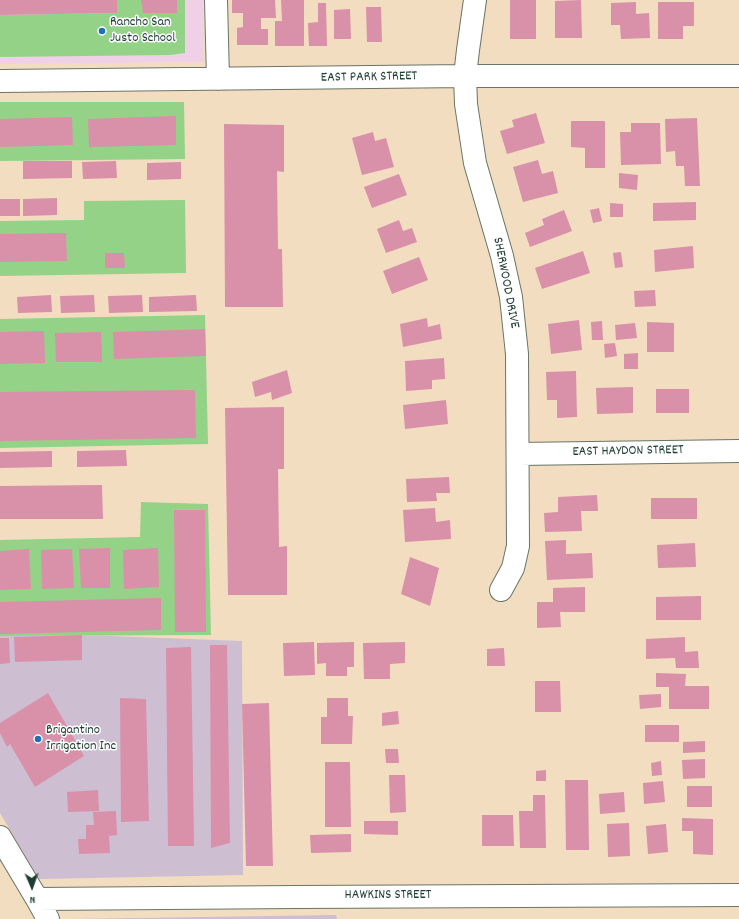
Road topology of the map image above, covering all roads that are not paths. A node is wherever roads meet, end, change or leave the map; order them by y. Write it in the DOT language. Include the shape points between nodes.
graph roads {
  1 [pos="216,0"];
  2 [pos="475,0"];
  3 [pos="466,76"];
  4 [pos="739,76"];
  5 [pos="218,79"];
  6 [pos="0,81"];
  7 [pos="739,451"];
  8 [pos="518,454"];
  9 [pos="501,590"];
  10 [pos="0,837"];
  11 [pos="739,895"];
  12 [pos="37,899"];
  13 [pos="48,919"];
  1 -- 5 [label="street"];
  2 -- 3 [label="street, SHERWOOD DRIVE"];
  3 -- 4 [label="street, EAST PARK STREET"];
  3 -- 5 [label="street, EAST PARK STREET"];
  3 -- 8 [label="street, SHERWOOD DRIVE" via="466,104 475,163 511,297 517,354"];
  5 -- 6 [label="street, EAST PARK STREET"];
  7 -- 8 [label="street, EAST HAYDON STREET"];
  8 -- 9 [label="street, SHERWOOD DRIVE" via="518,546 512,568"];
  10 -- 12 [label="street"];
  11 -- 12 [label="street, HAWKINS STREET"];
  12 -- 13 [label="street"];
}
